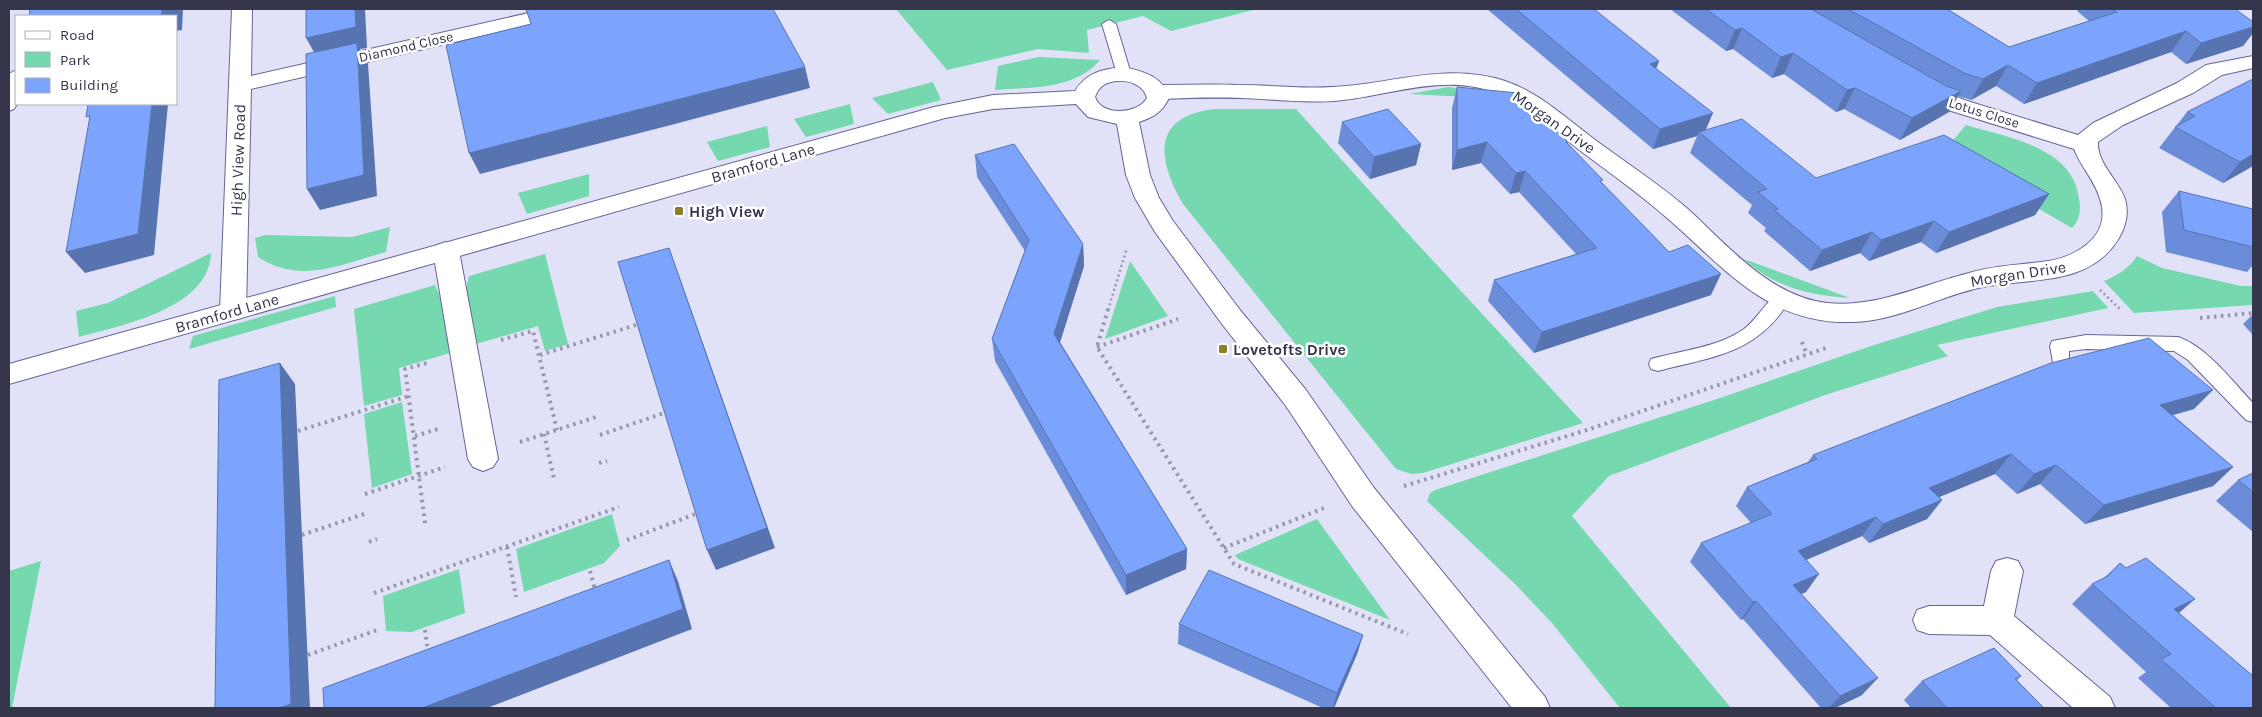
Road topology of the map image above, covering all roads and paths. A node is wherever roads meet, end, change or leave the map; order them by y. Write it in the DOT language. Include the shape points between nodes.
graph roads {
  1 [pos="242,9"];
  2 [pos="572,9"];
  3 [pos="1109,24"];
  4 [pos="2253,62"];
  5 [pos="1124,74"];
  6 [pos="15,79"];
  7 [pos="1903,79"];
  8 [pos="240,85"];
  9 [pos="1158,92"];
  10 [pos="1084,97"];
  11 [pos="9,106"];
  12 [pos="1127,118"];
  13 [pos="2085,144"];
  14 [pos="1127,248"];
  15 [pos="446,251"];
  16 [pos="2070,266"];
  17 [pos="1782,298"];
  18 [pos="233,311"];
  19 [pos="2122,311"];
  20 [pos="1178,318"];
  21 [pos="639,324"];
  22 [pos="496,342"];
  23 [pos="1832,345"];
  24 [pos="1097,347"];
  25 [pos="539,356"];
  26 [pos="2060,357"];
  27 [pos="432,361"];
  28 [pos="1658,364"];
  29 [pos="9,374"];
  30 [pos="410,396"];
  31 [pos="667,412"];
  32 [pos="2253,415"];
  33 [pos="596,418"];
  34 [pos="557,430"];
  35 [pos="298,431"];
  36 [pos="544,434"];
  37 [pos="600,435"];
  38 [pos="516,444"];
  39 [pos="483,459"];
  40 [pos="607,461"];
  41 [pos="599,463"];
  42 [pos="451,465"];
  43 [pos="420,476"];
  44 [pos="554,479"];
  45 [pos="364,494"];
  46 [pos="1363,497"];
  47 [pos="619,507"];
  48 [pos="367,513"];
  49 [pos="698,514"];
  50 [pos="425,523"];
  51 [pos="302,535"];
  52 [pos="377,539"];
  53 [pos="627,540"];
  54 [pos="369,542"];
  55 [pos="507,547"];
  56 [pos="1224,548"];
  57 [pos="590,571"];
  58 [pos="2007,571"];
  59 [pos="374,594"];
  60 [pos="596,594"];
  61 [pos="516,598"];
  62 [pos="1929,620"];
  63 [pos="1997,621"];
  64 [pos="377,630"];
  65 [pos="425,630"];
  66 [pos="1408,634"];
  67 [pos="308,655"];
  68 [pos="429,656"];
  69 [pos="1533,708"];
  70 [pos="2098,708"];
  1 -- 8 [label="street, High View Road"];
  2 -- 8 [label="street, Diamond Close"];
  3 -- 5 [label="lane"];
  4 -- 13 [label="street" via="2214,70 2158,102 2108,123 2088,137"];
  5 -- 9 [label="street" via="1142,77"];
  5 -- 10 [label="street" via="1097,79 1087,86"];
  6 -- 11 [label="lane"];
  7 -- 13 [label="street, Lotus Close" via="1956,105"];
  8 -- 18 [label="street, High View Road"];
  9 -- 12 [label="street" via="1157,102 1148,112"];
  9 -- 17 [label="street, Morgan Drive" via="1331,94 1386,88 1434,78 1469,79 1495,85 1532,103 1657,197 1742,274"];
  10 -- 12 [label="street" via="1091,109 1106,116"];
  10 -- 15 [label="street, Bramford Lane" via="993,102 942,112"];
  12 -- 46 [label="street" via="1138,175 1164,226 1296,398"];
  13 -- 16 [label="street, Morgan Drive" via="2091,162 2109,187 2116,212 2108,235 2099,248 2088,258"];
  14 -- 24 [label="path"];
  15 -- 18 [label="street, Bramford Lane"];
  15 -- 39 [label="street"];
  16 -- 17 [label="street, Morgan Drive" via="1966,282 1858,313 1816,310"];
  16 -- 19 [label="path"];
  17 -- 28 [label="lane" via="1760,326 1747,335 1726,345"];
  18 -- 29 [label="street, Bramford Lane"];
  20 -- 24 [label="path"];
  21 -- 25 [label="path"];
  22 -- 25 [label="path" via="534,331"];
  23 -- 46 [label="path" via="1586,430"];
  24 -- 56 [label="path"];
  25 -- 34 [label="path"];
  26 -- 32 [label="lane" via="2059,346 2086,342 2178,344 2195,355"];
  27 -- 30 [label="path" via="405,369"];
  30 -- 35 [label="path"];
  30 -- 43 [label="path"];
  31 -- 37 [label="path"];
  33 -- 34 [label="path"];
  34 -- 36 [label="path"];
  36 -- 38 [label="path"];
  36 -- 44 [label="path"];
  40 -- 41 [label="path"];
  42 -- 43 [label="path"];
  43 -- 45 [label="path"];
  43 -- 50 [label="path"];
  46 -- 56 [label="path" via="1319,510"];
  46 -- 69 [label="street"];
  47 -- 55 [label="path"];
  48 -- 51 [label="path"];
  49 -- 53 [label="path"];
  52 -- 54 [label="path"];
  55 -- 59 [label="path"];
  55 -- 61 [label="path"];
  56 -- 66 [label="path" via="1234,564"];
  57 -- 60 [label="path"];
  58 -- 63 [label="street"];
  62 -- 63 [label="street"];
  63 -- 70 [label="street"];
  64 -- 67 [label="path"];
  65 -- 68 [label="path"];
}
